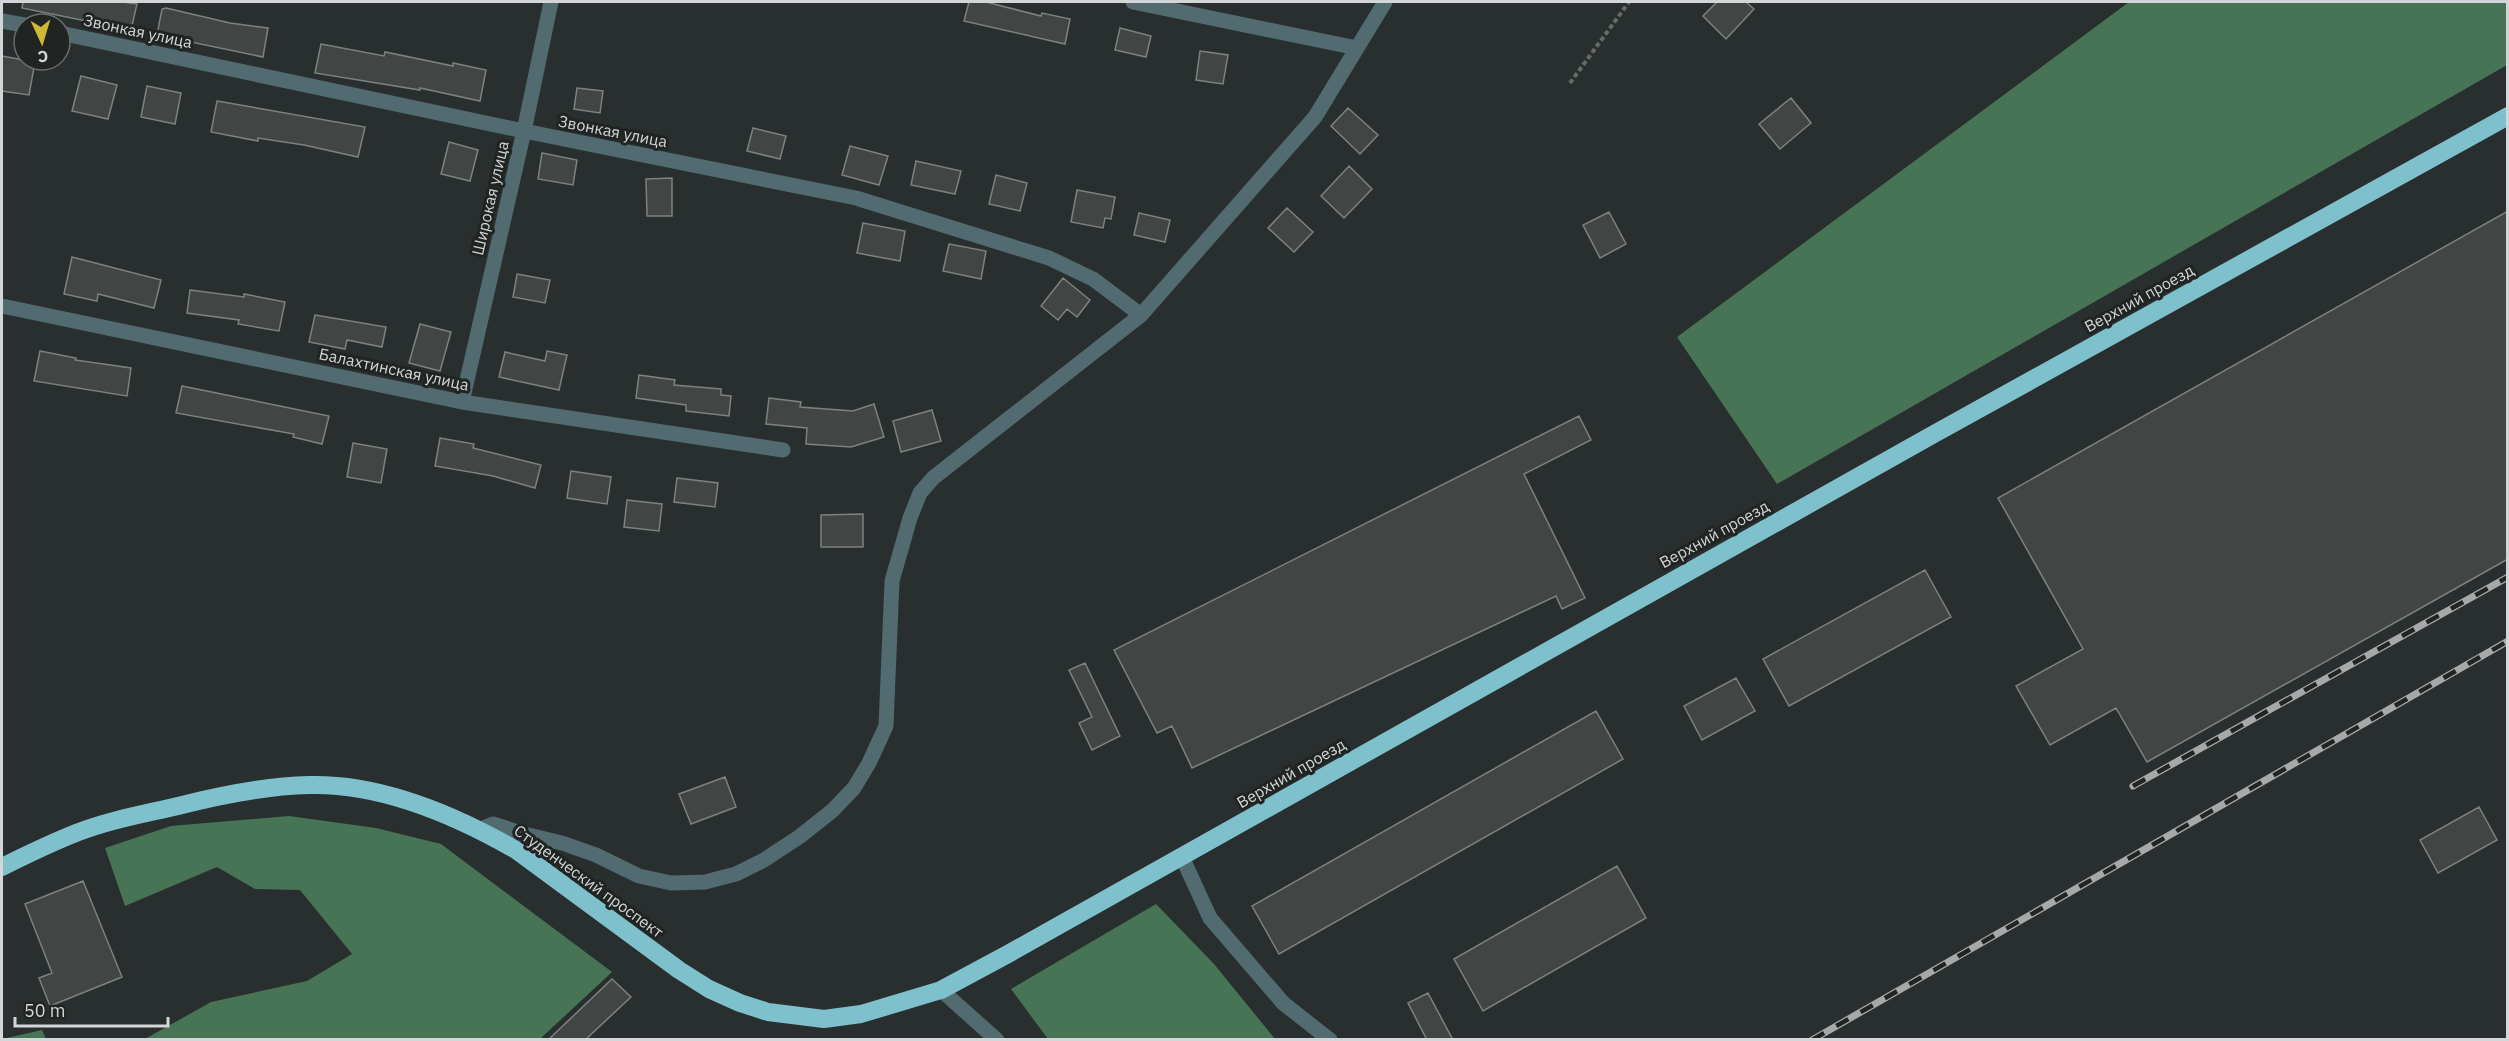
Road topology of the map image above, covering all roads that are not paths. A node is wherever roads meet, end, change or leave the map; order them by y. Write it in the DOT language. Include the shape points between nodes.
graph roads {
  1 [pos="551,2"];
  2 [pos="1133,2"];
  3 [pos="1384,2"];
  4 [pos="72,36"];
  5 [pos="1357,48"];
  6 [pos="2508,116"];
  7 [pos="524,131"];
  8 [pos="2,306"];
  9 [pos="1141,315"];
  10 [pos="462,402"];
  11 [pos="783,450"];
  12 [pos="479,830"];
  13 [pos="1182,857"];
  14 [pos="2,867"];
  15 [pos="941,990"];
  16 [pos="997,1040"];
  17 [pos="1330,1040"];
  1 -- 7 [label="street, Широкая улица"];
  2 -- 5 [label="street"];
  3 -- 5 [label="street"];
  4 -- 7 [label="street, Звонкая улица"];
  5 -- 9 [label="street" via="1316,117"];
  6 -- 13 [label="highway, Верхний проезд"];
  7 -- 9 [label="street, Звонкая улица" via="856,198 1049,258 1093,279"];
  7 -- 10 [label="street, Широкая улица"];
  8 -- 10 [label="street, Балахтинская улица"];
  9 -- 12 [label="street" via="933,478 920,493 892,581 886,726 854,788 799,837 736,874 705,882 671,884 639,876 562,843 493,824"];
  10 -- 11 [label="street, Балахтинская улица"];
  12 -- 14 [label="highway, Студенческий проспект" via="391,796 310,784 215,796 127,817 77,832"];
  12 -- 15 [label="highway, Студенческий проспект" via="516,850 679,970 740,1003 768,1012 824,1019 861,1014"];
  13 -- 15 [label="highway, Верхний проезд"];
  13 -- 17 [label="street" via="1210,918 1283,1003"];
  15 -- 16 [label="street"];
}
